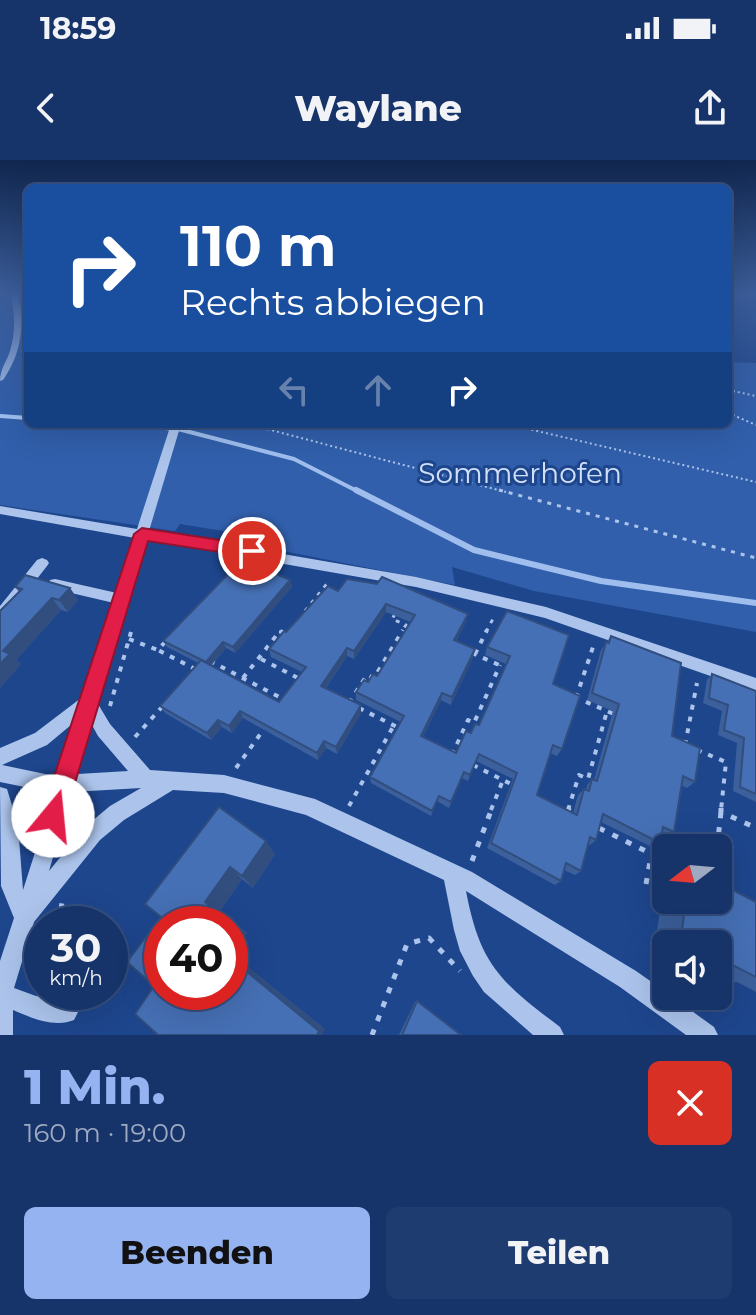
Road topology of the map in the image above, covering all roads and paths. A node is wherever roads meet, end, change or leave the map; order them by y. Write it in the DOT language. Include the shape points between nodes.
graph roads {
  1 [pos="17,334"];
  2 [pos="0,378"];
  3 [pos="732,391"];
  4 [pos="756,396"];
  5 [pos="732,415"];
  6 [pos="756,425"];
  7 [pos="263,428"];
  8 [pos="524,428"];
  9 [pos="174,429"];
  10 [pos="756,482"];
  11 [pos="0,510"];
  12 [pos="142,534"];
  13 [pos="756,558"];
  14 [pos="42,563"];
  15 [pos="333,576"];
  16 [pos="38,579"];
  17 [pos="120,599"];
  18 [pos="400,607"];
  19 [pos="305,611"];
  20 [pos="496,612"];
  21 [pos="0,616"];
  22 [pos="287,634"];
  23 [pos="129,639"];
  24 [pos="169,639"];
  25 [pos="595,639"];
  26 [pos="461,648"];
  27 [pos="158,650"];
  28 [pos="475,654"];
  29 [pos="259,658"];
  30 [pos="500,665"];
  31 [pos="195,669"];
  32 [pos="513,671"];
  33 [pos="698,677"];
  34 [pos="243,678"];
  35 [pos="300,679"];
  36 [pos="185,680"];
  37 [pos="312,685"];
  38 [pos="756,685"];
  39 [pos="563,692"];
  40 [pos="337,697"];
  41 [pos="576,698"];
  42 [pos="285,700"];
  43 [pos="88,701"];
  44 [pos="166,702"];
  45 [pos="349,703"];
  46 [pos="607,711"];
  47 [pos="276,712"];
  48 [pos="621,717"];
  49 [pos="268,724"];
  50 [pos="394,725"];
  51 [pos="405,731"];
  52 [pos="673,740"];
  53 [pos="131,741"];
  54 [pos="686,745"];
  55 [pos="440,749"];
  56 [pos="452,755"];
  57 [pos="0,757"];
  58 [pos="0,773"];
  59 [pos="146,779"];
  60 [pos="172,780"];
  61 [pos="503,780"];
  62 [pos="63,784"];
  63 [pos="224,784"];
  64 [pos="516,786"];
  65 [pos="0,796"];
  66 [pos="555,806"];
  67 [pos="721,812"];
  68 [pos="341,819"];
  69 [pos="596,826"];
  70 [pos="756,828"];
  71 [pos="719,834"];
  72 [pos="652,854"];
  73 [pos="459,877"];
  74 [pos="646,884"];
  75 [pos="27,906"];
  76 [pos="33,906"];
  77 [pos="24,917"];
  78 [pos="482,973"];
  79 [pos="0,995"];
  80 [pos="66,1012"];
  81 [pos="1,1035"];
  82 [pos="372,1035"];
  83 [pos="552,1035"];
  84 [pos="706,1035"];
  1 -- 2 [label="street"];
  3 -- 4 [label="path"];
  5 -- 6 [label="path"];
  7 -- 13 [label="path"];
  8 -- 10 [label="path"];
  9 -- 12 [label="street"];
  11 -- 12 [label="street"];
  12 -- 17 [label="street"];
  12 -- 38 [label="street" via="341,566 531,609"];
  14 -- 21 [label="street"];
  15 -- 19 [label="path"];
  16 -- 17 [label="street"];
  17 -- 43 [label="street"];
  18 -- 45 [label="path" via="392,619 406,625 374,678 367,675"];
  20 -- 28 [label="path"];
  22 -- 29 [label="path" via="280,631"];
  23 -- 27 [label="path"];
  24 -- 27 [label="path"];
  25 -- 41 [label="path"];
  26 -- 28 [label="path"];
  27 -- 31 [label="path"];
  28 -- 30 [label="path"];
  29 -- 34 [label="path"];
  29 -- 35 [label="path"];
  30 -- 32 [label="path"];
  30 -- 56 [label="path" via="474,723 468,720"];
  31 -- 34 [label="path" via="205,658"];
  31 -- 36 [label="path"];
  33 -- 54 [label="path"];
  34 -- 42 [label="path"];
  35 -- 37 [label="path"];
  35 -- 42 [label="path"];
  39 -- 41 [label="path"];
  40 -- 45 [label="path"];
  41 -- 46 [label="path"];
  42 -- 47 [label="path"];
  43 -- 57 [label="street" via="41,739"];
  43 -- 59 [label="street" via="104,730"];
  43 -- 62 [label="street"];
  44 -- 53 [label="path"];
  45 -- 50 [label="path"];
  46 -- 48 [label="path"];
  46 -- 66 [label="path" via="588,779 579,775 568,812"];
  49 -- 63 [label="path"];
  50 -- 51 [label="path"];
  50 -- 68 [label="path"];
  52 -- 54 [label="path"];
  54 -- 67 [label="path" via="726,762"];
  55 -- 56 [label="path"];
  56 -- 61 [label="path"];
  58 -- 62 [label="street"];
  59 -- 60 [label="street"];
  59 -- 62 [label="street"];
  60 -- 63 [label="street"];
  60 -- 76 [label="street" via="93,833"];
  61 -- 64 [label="path"];
  61 -- 73 [label="path"];
  62 -- 75 [label="street"];
  63 -- 68 [label="street"];
  65 -- 77 [label="street" via="8,825 11,886"];
  67 -- 70 [label="path"];
  67 -- 71 [label="path"];
  68 -- 73 [label="street"];
  69 -- 72 [label="path"];
  72 -- 74 [label="path"];
  73 -- 78 [label="street" via="462,928"];
  73 -- 84 [label="street" via="628,979"];
  77 -- 79 [label="street"];
  78 -- 82 [label="path" via="465,975 429,938 407,944"];
  78 -- 83 [label="street" via="502,997"];
  79 -- 80 [label="street"];
  79 -- 81 [label="street"];
}
